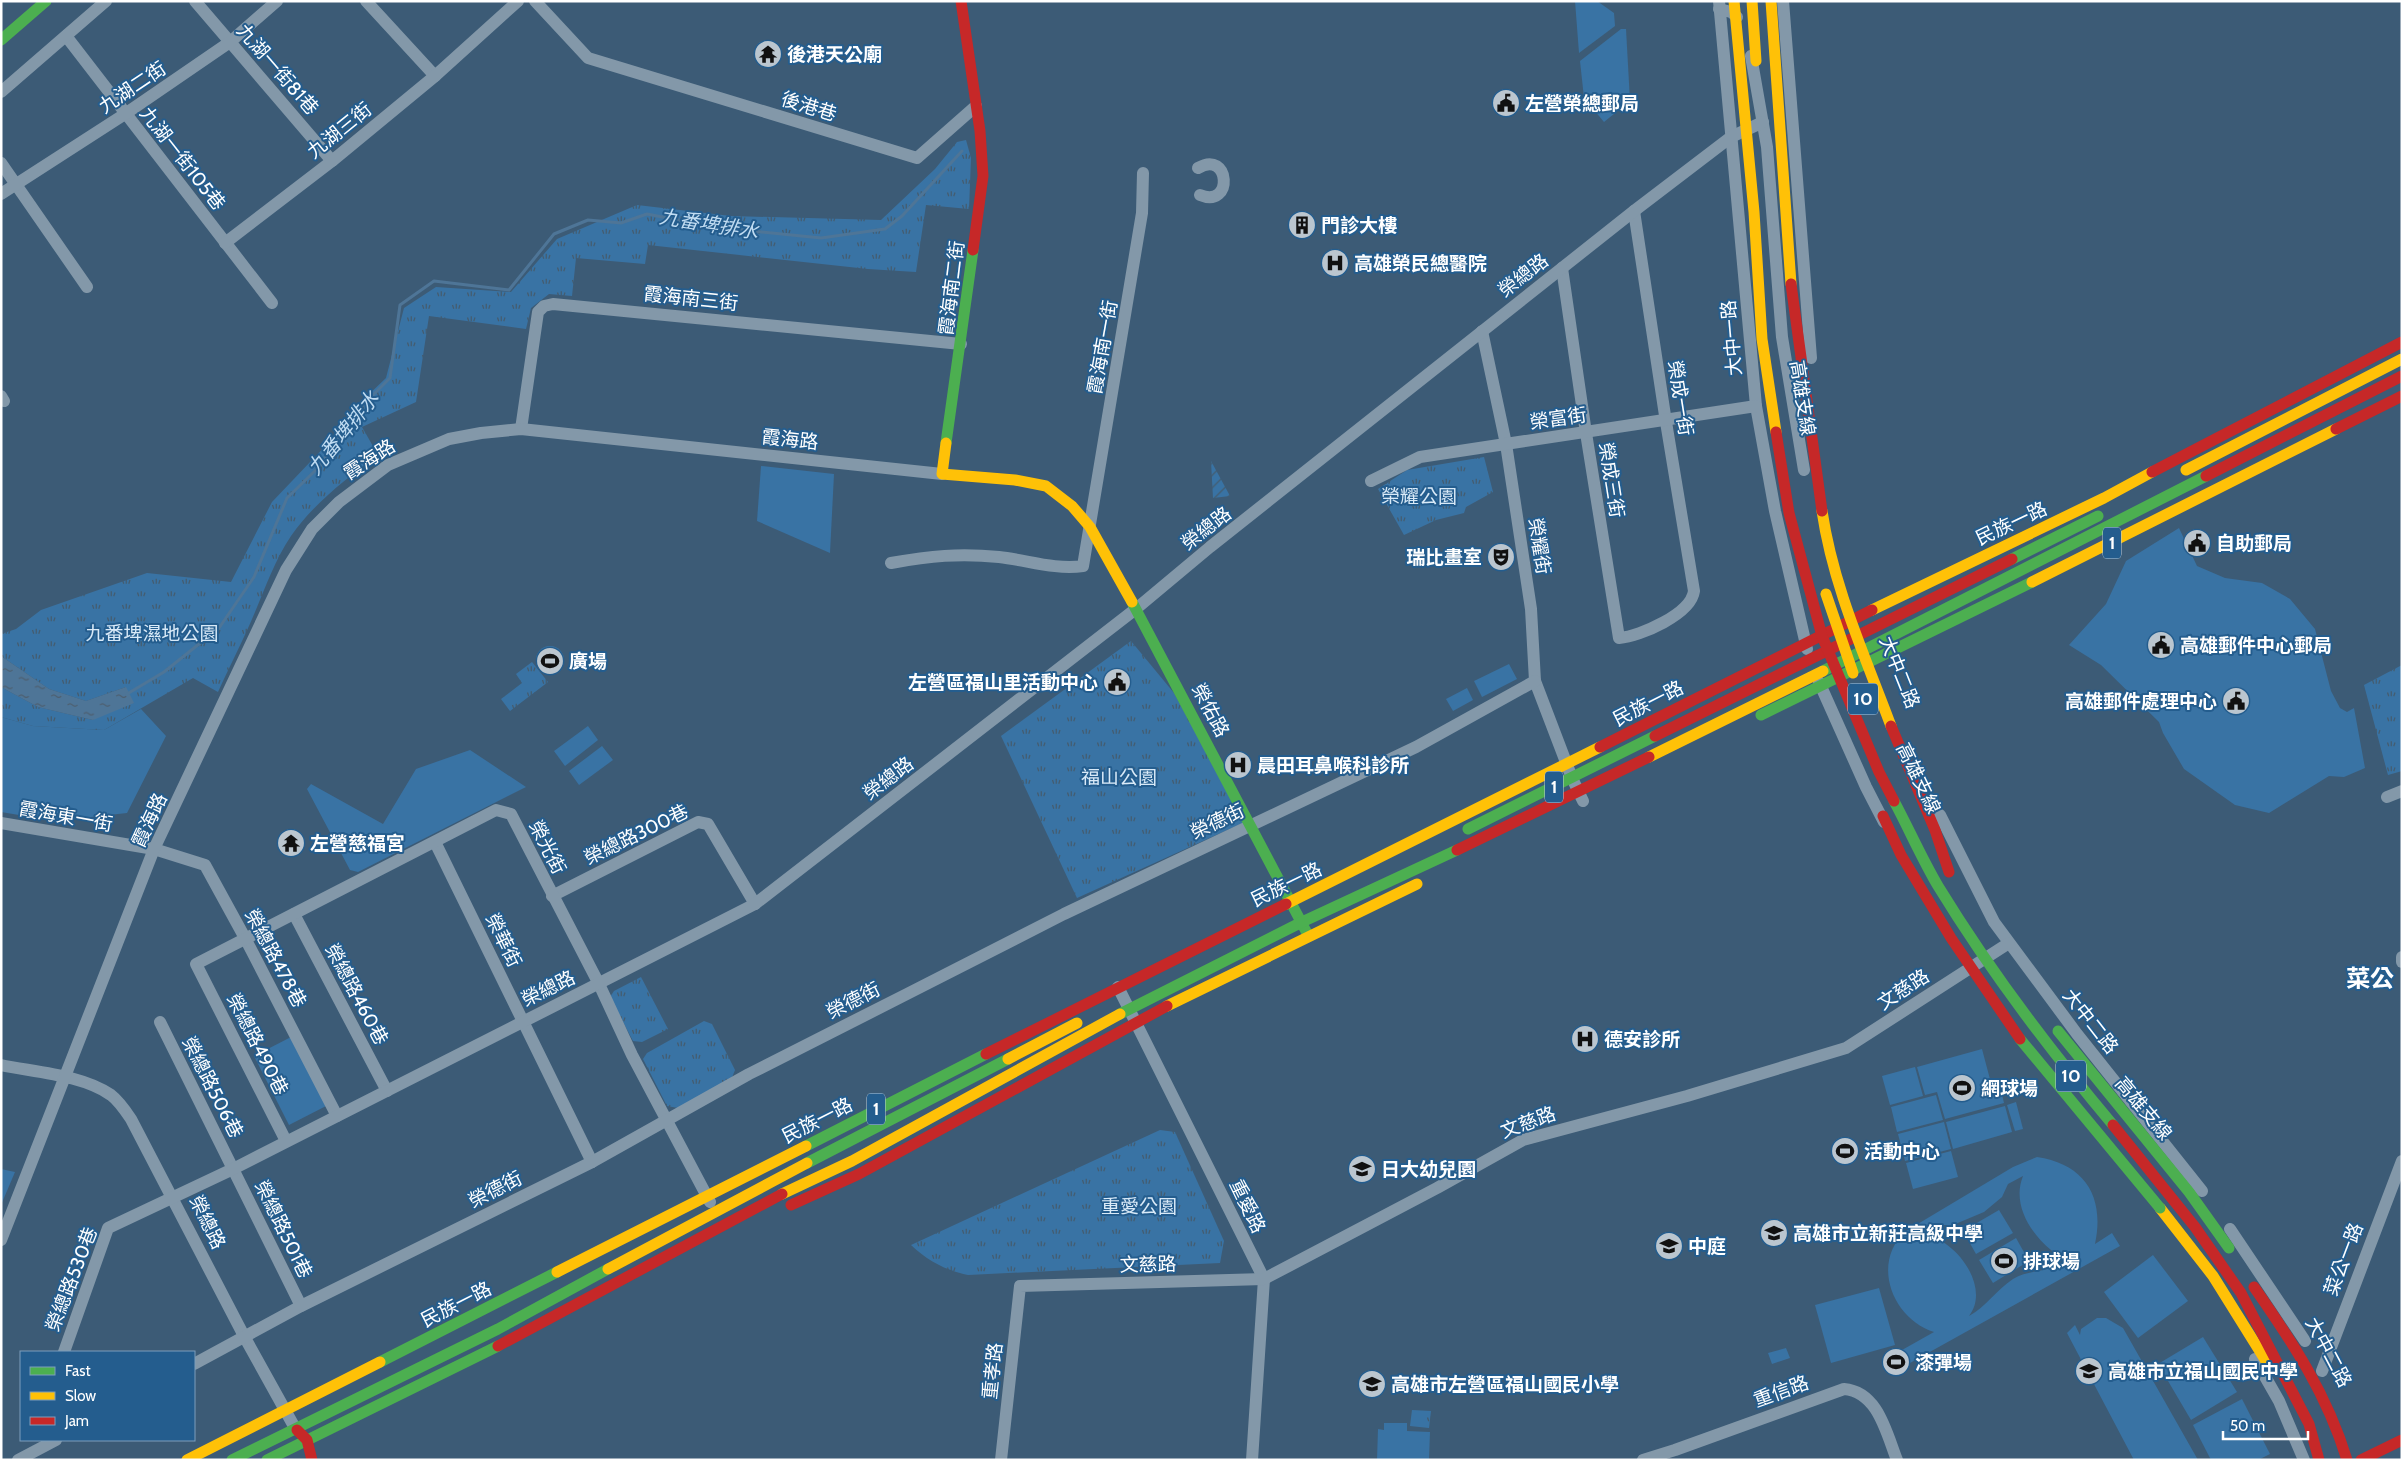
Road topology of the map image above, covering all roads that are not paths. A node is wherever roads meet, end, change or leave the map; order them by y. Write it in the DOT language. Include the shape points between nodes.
graph roads {
  1 [pos="46,1"];
  2 [pos="106,1"];
  3 [pos="195,1"];
  4 [pos="277,1"];
  5 [pos="366,1"];
  6 [pos="518,1"];
  7 [pos="536,1"];
  8 [pos="961,1"];
  9 [pos="1734,1"];
  10 [pos="1740,1"];
  11 [pos="1752,1"];
  12 [pos="1763,1"];
  13 [pos="1771,1"];
  14 [pos="1783,1"];
  15 [pos="1719,4"];
  16 [pos="1741,20"];
  17 [pos="66,36"];
  18 [pos="1,40"];
  19 [pos="230,42"];
  20 [pos="1788,62"];
  21 [pos="435,76"];
  22 [pos="1,92"];
  23 [pos="976,106"];
  24 [pos="125,114"];
  25 [pos="1763,122"];
  26 [pos="1749,128"];
  27 [pos="1731,137"];
  28 [pos="332,161"];
  29 [pos="1,162"];
  30 [pos="1198,168"];
  31 [pos="1142,173"];
  32 [pos="18,185"];
  33 [pos="1,194"];
  34 [pos="1200,195"];
  35 [pos="1634,211"];
  36 [pos="1754,212"];
  37 [pos="225,243"];
  38 [pos="1562,268"];
  39 [pos="88,286"];
  40 [pos="272,303"];
  41 [pos="1482,331"];
  42 [pos="2402,342"];
  43 [pos="961,344"];
  44 [pos="2402,359"];
  45 [pos="2402,376"];
  46 [pos="2331,378"];
  47 [pos="2338,391"];
  48 [pos="2402,396"];
  49 [pos="1756,406"];
  50 [pos="1666,422"];
  51 [pos="522,429"];
  52 [pos="1586,433"];
  53 [pos="1506,444"];
  54 [pos="942,474"];
  55 [pos="2173,477"];
  56 [pos="1799,479"];
  57 [pos="1371,481"];
  58 [pos="1818,495"];
  59 [pos="2110,510"];
  60 [pos="1823,513"];
  61 [pos="1090,526"];
  62 [pos="891,563"];
  63 [pos="1792,578"];
  64 [pos="1843,578"];
  65 [pos="1821,582"];
  66 [pos="1137,608"];
  67 [pos="1858,616"];
  68 [pos="1864,634"];
  69 [pos="1822,636"];
  70 [pos="1619,638"];
  71 [pos="1806,643"];
  72 [pos="1870,648"];
  73 [pos="1810,660"];
  74 [pos="1876,661"];
  75 [pos="1815,673"];
  76 [pos="1856,680"];
  77 [pos="1535,681"];
  78 [pos="1821,686"];
  79 [pos="1746,723"];
  80 [pos="1720,735"];
  81 [pos="1567,764"];
  82 [pos="1572,778"];
  83 [pos="2402,791"];
  84 [pos="1581,796"];
  85 [pos="2387,797"];
  86 [pos="1909,800"];
  87 [pos="1,823"];
  88 [pos="1540,823"];
  89 [pos="1252,825"];
  90 [pos="1460,833"];
  91 [pos="435,842"];
  92 [pos="154,849"];
  93 [pos="1370,875"];
  94 [pos="1429,878"];
  95 [pos="552,896"];
  96 [pos="755,904"];
  97 [pos="1293,906"];
  98 [pos="294,914"];
  99 [pos="1935,914"];
  100 [pos="1980,921"];
  101 [pos="1302,922"];
  102 [pos="1308,935"];
  103 [pos="245,938"];
  104 [pos="2009,943"];
  105 [pos="2402,957"];
  106 [pos="2006,962"];
  107 [pos="2402,962"];
  108 [pos="196,964"];
  109 [pos="1976,965"];
  110 [pos="1964,972"];
  111 [pos="599,984"];
  112 [pos="1121,999"];
  113 [pos="1088,1017"];
  114 [pos="523,1021"];
  115 [pos="1136,1021"];
  116 [pos="160,1022"];
  117 [pos="2051,1022"];
  118 [pos="1,1065"];
  119 [pos="64,1077"];
  120 [pos="387,1091"];
  121 [pos="336,1116"];
  122 [pos="666,1120"];
  123 [pos="286,1141"];
  124 [pos="2402,1161"];
  125 [pos="592,1162"];
  126 [pos="234,1168"];
  127 [pos="706,1196"];
  128 [pos="173,1198"];
  129 [pos="714,1211"];
  130 [pos="780,1211"];
  131 [pos="1,1240"];
  132 [pos="1264,1279"];
  133 [pos="642,1282"];
  134 [pos="1020,1286"];
  135 [pos="2254,1287"];
  136 [pos="301,1306"];
  137 [pos="244,1336"];
  138 [pos="64,1351"];
  139 [pos="195,1363"];
  140 [pos="2322,1371"];
  141 [pos="413,1401"];
  142 [pos="2295,1407"];
  143 [pos="286,1411"];
  144 [pos="295,1428"];
  145 [pos="307,1440"];
  146 [pos="2402,1440"];
  147 [pos="31,1441"];
  148 [pos="54,1441"];
  149 [pos="324,1446"];
  150 [pos="294,1447"];
  151 [pos="311,1456"];
  152 [pos="22,1458"];
  153 [pos="187,1460"];
  154 [pos="232,1460"];
  155 [pos="268,1460"];
  156 [pos="297,1460"];
  157 [pos="1000,1460"];
  158 [pos="1252,1460"];
  159 [pos="1642,1460"];
  160 [pos="1897,1460"];
  161 [pos="2304,1460"];
  162 [pos="2312,1460"];
  163 [pos="2319,1460"];
  164 [pos="2337,1460"];
  165 [pos="2347,1460"];
  166 [pos="2360,1460"];
  1 -- 18 [label="main road"];
  2 -- 17 [label="street"];
  3 -- 19 [label="street, 九湖一街81巷"];
  4 -- 19 [label="street, 九湖二街"];
  5 -- 21 [label="street"];
  6 -- 21 [label="street, 九湖三街"];
  7 -- 23 [label="street, 後港巷" via="588,58 917,158"];
  8 -- 23 [label="main road"];
  9 -- 36 [label="main road, 高雄支線 / 10, bridge"];
  10 -- 16 [label="street"];
  11 -- 56 [label="main road, 高雄支線, bridge" via="1774,320"];
  12 -- 58 [label="main road" via="1786,336"];
  13 -- 86 [label="main road, 高雄支線, bridge" via="1792,303 1825,533 1846,608 1936,830 1951,876"];
  14 -- 20 [label="street"];
  15 -- 16 [label="street"];
  15 -- 27 [label="street, 大中一路"];
  15 -- 36 [label="main road, bridge"];
  16 -- 25 [label="street"];
  16 -- 26 [label="street"];
  17 -- 22 [label="street"];
  17 -- 24 [label="street, 九湖一街105巷"];
  19 -- 24 [label="street, 九湖二街"];
  19 -- 28 [label="street, 九湖一街81巷"];
  20 -- 25 [label="street"];
  20 -- 64 [label="street" via="1806,313 1827,492 1844,566"];
  21 -- 28 [label="street, 九湖三街"];
  23 -- 43 [label="main road, 霞海南二街" via="983,176"];
  24 -- 32 [label="street, 九湖二街"];
  24 -- 37 [label="street, 九湖一街105巷"];
  25 -- 26 [label="street, 榮總路"];
  25 -- 64 [label="street" via="1782,337 1807,483 1828,565"];
  26 -- 27 [label="street, 榮總路"];
  27 -- 35 [label="street, 榮總路"];
  27 -- 49 [label="street, 大中一路"];
  28 -- 37 [label="street, 九湖三街"];
  29 -- 32 [label="street"];
  30 -- 34 [label="street" via="1214,165 1224,177 1223,188 1216,195"];
  31 -- 61 [label="street, 霞海南一街" via="1142,214"];
  32 -- 33 [label="street, 九湖二街"];
  32 -- 39 [label="street"];
  35 -- 38 [label="street, 榮總路"];
  35 -- 50 [label="street, 榮成一街"];
  36 -- 69 [label="main road, 高雄支線 / 10, bridge" via="1762,339 1789,513"];
  37 -- 40 [label="street, 九湖一街105巷"];
  38 -- 41 [label="street, 榮總路"];
  38 -- 52 [label="street, 榮成三街"];
  41 -- 53 [label="street, 榮耀街"];
  41 -- 66 [label="street, 榮總路"];
  42 -- 46 [label="main road, 民族一路 / 1"];
  43 -- 51 [label="street, 霞海南三街" via="552,304 538,312"];
  43 -- 54 [label="main road, 霞海南二街"];
  44 -- 47 [label="main road"];
  45 -- 72 [label="main road, 民族一路 / 1"];
  46 -- 47 [label="main road"];
  46 -- 67 [label="main road, 民族一路 / 1" via="2104,498"];
  47 -- 55 [label="main road"];
  48 -- 74 [label="main road, 1"];
  49 -- 50 [label="street, 榮富街"];
  49 -- 63 [label="street, 大中一路" via="1775,511"];
  50 -- 52 [label="street, 榮富街"];
  50 -- 70 [label="street, 榮成一街" via="1693,599 1678,613 1644,631"];
  51 -- 54 [label="street, 霞海路"];
  51 -- 92 [label="street, 霞海路" via="449,439 388,465 339,502 312,530 286,570"];
  52 -- 53 [label="street, 榮富街"];
  52 -- 70 [label="street, 榮成三街"];
  53 -- 57 [label="street, 榮富街" via="1420,457"];
  53 -- 77 [label="street, 榮耀街" via="1531,609"];
  54 -- 61 [label="main road, 霞海路" via="1046,486 1072,506"];
  59 -- 68 [label="main road, 民族一路 / 1"];
  60 -- 64 [label="main road"];
  61 -- 62 [label="street, 霞海南一街" via="1083,566 943,554"];
  61 -- 66 [label="main road, 霞海路"];
  63 -- 64 [label="street" via="1814,603 1834,598"];
  63 -- 71 [label="street, 大中一路"];
  64 -- 67 [label="street"];
  65 -- 76 [label="main road, 10, bridge"];
  66 -- 89 [label="main road, 榮佑路"];
  66 -- 96 [label="street, 榮總路"];
  67 -- 68 [label="street"];
  67 -- 71 [label="main road, 民族一路 / 1"];
  68 -- 72 [label="street, 大中二路"];
  68 -- 73 [label="main road, 民族一路 / 1"];
  69 -- 142 [label="main road, bridge" via="1844,731 1901,855 1951,938 2010,1027 2212,1276"];
  69 -- 163 [label="main road, 高雄支線 / 10, bridge" via="1879,772 1937,884 1997,978 2069,1073 2196,1228 2241,1292 2309,1424"];
  71 -- 73 [label="street, 大中一路"];
  71 -- 81 [label="main road, 民族一路 / 1"];
  72 -- 74 [label="street, 大中二路"];
  72 -- 75 [label="main road, 民族一路 / 1"];
  73 -- 75 [label="street"];
  73 -- 82 [label="main road, 民族一路 / 1"];
  74 -- 78 [label="main road, 1"];
  74 -- 104 [label="street, 大中二路" via="1930,792 1994,922"];
  75 -- 78 [label="street"];
  75 -- 84 [label="main road, 民族一路 / 1"];
  77 -- 81 [label="street, 榮耀街"];
  77 -- 89 [label="street, 榮德街" via="1416,747"];
  78 -- 79 [label="main road, 1"];
  78 -- 99 [label="street" via="1866,787"];
  80 -- 84 [label="main road, 民族一路 / 1"];
  81 -- 82 [label="street, 榮耀街"];
  81 -- 97 [label="main road, 民族一路 / 1"];
  82 -- 84 [label="street, 榮耀街"];
  82 -- 90 [label="main road, 民族一路 / 1"];
  83 -- 85 [label="street"];
  84 -- 88 [label="main road, 民族一路 / 1"];
  84 -- 101 [label="main road, 民族一路 / 1"];
  87 -- 92 [label="street, 霞海東一街"];
  89 -- 97 [label="main road, 榮佑路"];
  89 -- 122 [label="street, 榮德街" via="1064,914 749,1074"];
  91 -- 95 [label="street, 榮光街" via="496,810 511,814"];
  91 -- 98 [label="street, 榮光街"];
  91 -- 114 [label="street, 榮華街"];
  92 -- 103 [label="street, 榮總路478巷" via="205,865"];
  92 -- 119 [label="street, 霞海路"];
  93 -- 97 [label="main road, 民族一路 / 1"];
  94 -- 102 [label="main road"];
  95 -- 96 [label="street, 榮總路300巷" via="698,822 708,824"];
  95 -- 111 [label="street, 榮光街"];
  96 -- 111 [label="street, 榮總路"];
  97 -- 101 [label="main road, 榮佑路"];
  97 -- 112 [label="main road, 民族一路 / 1"];
  98 -- 103 [label="street, 榮光街"];
  98 -- 120 [label="street, 榮總路460巷"];
  99 -- 109 [label="street"];
  99 -- 110 [label="street"];
  100 -- 106 [label="main road"];
  101 -- 102 [label="main road, 榮佑路"];
  101 -- 112 [label="main road, 民族一路 / 1"];
  102 -- 115 [label="main road"];
  103 -- 108 [label="street, 榮光街"];
  103 -- 121 [label="street, 榮總路478巷"];
  104 -- 109 [label="street, 文慈路"];
  104 -- 140 [label="street, 大中二路" via="2077,1034 2190,1174 2254,1263"];
  105 -- 107 [label="street"];
  108 -- 123 [label="street, 榮總路490巷"];
  109 -- 110 [label="street, 文慈路"];
  109 -- 142 [label="street" via="2220,1280 2260,1340"];
  110 -- 132 [label="street, 文慈路" via="1846,1048 1687,1096 1523,1140"];
  110 -- 161 [label="street" via="2029,1066 2160,1216 2226,1308 2279,1401"];
  111 -- 114 [label="street, 榮總路"];
  111 -- 122 [label="street, 榮光街"];
  112 -- 115 [label="street, 重愛路"];
  112 -- 127 [label="main road, 民族一路 / 1"];
  112 -- 145 [label="main road, 民族一路 / 1" via="852,1161 766,1202 494,1347"];
  113 -- 129 [label="main road, 民族一路 / 1"];
  114 -- 120 [label="street, 榮總路"];
  114 -- 125 [label="street, 榮華街"];
  115 -- 130 [label="main road" via="858,1174"];
  115 -- 132 [label="street, 重愛路"];
  116 -- 126 [label="street, 榮總路506巷"];
  117 -- 135 [label="main road, 高雄支線 / 10, bridge" via="2210,1219"];
  118 -- 119 [label="street"];
  119 -- 128 [label="street" via="110,1094 120,1103"];
  119 -- 131 [label="street, 霞海路"];
  120 -- 121 [label="street, 榮總路"];
  121 -- 123 [label="street, 榮總路"];
  122 -- 125 [label="street, 榮德街"];
  122 -- 127 [label="street, 榮光街"];
  123 -- 126 [label="street, 榮總路"];
  124 -- 140 [label="street, 菜公一路"];
  125 -- 136 [label="street, 榮德街"];
  126 -- 128 [label="street, 榮總路"];
  126 -- 136 [label="street, 榮總路501巷"];
  127 -- 129 [label="street, 榮光街"];
  127 -- 143 [label="main road, 民族一路 / 1"];
  128 -- 137 [label="street, 榮總路"];
  128 -- 138 [label="street, 榮總路530巷" via="108,1228"];
  129 -- 144 [label="main road, 民族一路 / 1" via="498,1329"];
  132 -- 134 [label="street, 文慈路"];
  132 -- 158 [label="street"];
  133 -- 141 [label="main road"];
  134 -- 157 [label="street, 重孝路"];
  135 -- 164 [label="main road, 高雄支線 / 10" via="2324,1418"];
  135 -- 165 [label="main road" via="2302,1357 2338,1430"];
  136 -- 137 [label="street, 榮德街"];
  137 -- 139 [label="street, 榮德街"];
  137 -- 143 [label="street, 榮總路"];
  140 -- 166 [label="street, 大中二路"];
  142 -- 162 [label="street" via="2310,1443"];
  143 -- 144 [label="street, 榮總路"];
  143 -- 153 [label="main road, 民族一路 / 1"];
  144 -- 145 [label="main road"];
  144 -- 150 [label="main road"];
  144 -- 154 [label="main road, 民族一路 / 1"];
  145 -- 150 [label="main road, 民族一路 / 1"];
  145 -- 151 [label="main road"];
  146 -- 166 [label="main road"];
  147 -- 152 [label="street"];
  148 -- 152 [label="street"];
  149 -- 151 [label="main road"];
  150 -- 155 [label="main road, 民族一路 / 1"];
  150 -- 156 [label="main road"];
  151 -- 156 [label="main road"];
  159 -- 160 [label="street, 重信路" via="1844,1389 1861,1393 1872,1404"];
}
